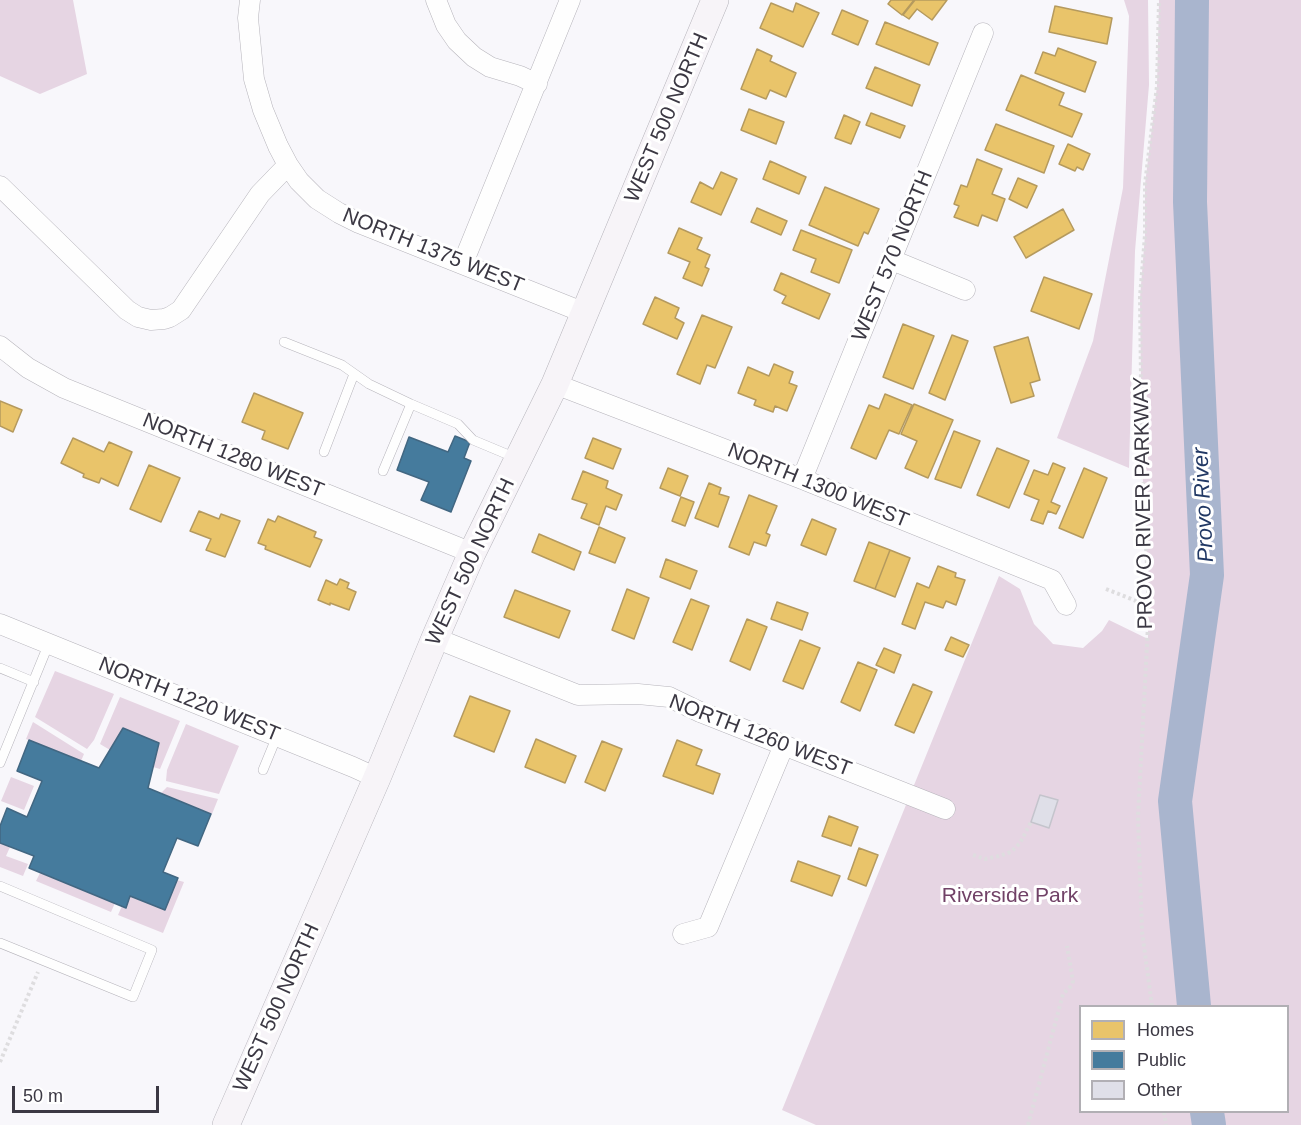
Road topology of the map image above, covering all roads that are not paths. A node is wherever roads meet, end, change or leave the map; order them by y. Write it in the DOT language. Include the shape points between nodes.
graph roads {
  1 [pos="250,0"];
  2 [pos="436,0"];
  3 [pos="570,0"];
  4 [pos="716,0"];
  5 [pos="983,33"];
  6 [pos="537,84"];
  7 [pos="288,165"];
  8 [pos="0,186"];
  9 [pos="892,260"];
  10 [pos="463,263"];
  11 [pos="965,290"];
  12 [pos="585,313"];
  13 [pos="284,342"];
  14 [pos="0,346"];
  15 [pos="354,374"];
  16 [pos="555,384"];
  17 [pos="411,404"];
  18 [pos="324,452"];
  19 [pos="518,459"];
  20 [pos="383,471"];
  21 [pos="802,479"];
  22 [pos="472,553"];
  23 [pos="1066,605"];
  24 [pos="0,624"];
  25 [pos="435,638"];
  26 [pos="49,643"];
  27 [pos="0,668"];
  28 [pos="34,682"];
  29 [pos="277,736"];
  30 [pos="784,745"];
  31 [pos="0,764"];
  32 [pos="263,770"];
  33 [pos="377,778"];
  34 [pos="945,808"];
  35 [pos="0,886"];
  36 [pos="682,934"];
  37 [pos="0,943"];
  38 [pos="226,1125"];
  1 -- 7 [label="street, NORTH 1375 WEST" via="254,79 263,110"];
  2 -- 6 [label="street" via="446,25 474,57"];
  3 -- 6 [label="street"];
  4 -- 12 [label="street, WEST 500 NORTH"];
  5 -- 9 [label="street, WEST 570 NORTH"];
  6 -- 10 [label="street"];
  7 -- 8 [label="street" via="260,194 181,310 170,317 151,320 127,310"];
  7 -- 10 [label="street, NORTH 1375 WEST" via="317,199 339,213"];
  9 -- 11 [label="street"];
  9 -- 21 [label="street, WEST 570 NORTH"];
  10 -- 12 [label="street, NORTH 1375 WEST"];
  12 -- 16 [label="street, WEST 500 NORTH"];
  13 -- 15 [label="lane" via="342,365"];
  14 -- 22 [label="street, NORTH 1280 WEST" via="28,368 64,388"];
  15 -- 17 [label="lane"];
  15 -- 18 [label="lane"];
  16 -- 19 [label="street, WEST 500 NORTH"];
  16 -- 21 [label="street, NORTH 1300 WEST"];
  17 -- 19 [label="lane" via="458,424 473,440"];
  17 -- 20 [label="lane"];
  19 -- 22 [label="street, WEST 500 NORTH"];
  21 -- 23 [label="street, NORTH 1300 WEST" via="1052,580"];
  22 -- 25 [label="street, WEST 500 NORTH"];
  24 -- 26 [label="street, NORTH 1220 WEST"];
  25 -- 30 [label="street, NORTH 1260 WEST" via="578,695 669,697"];
  25 -- 33 [label="street, WEST 500 NORTH"];
  26 -- 28 [label="lane"];
  26 -- 29 [label="street, NORTH 1220 WEST"];
  27 -- 28 [label="lane"];
  28 -- 31 [label="lane"];
  29 -- 32 [label="lane"];
  29 -- 33 [label="street, NORTH 1220 WEST"];
  30 -- 34 [label="street, NORTH 1260 WEST"];
  30 -- 36 [label="street" via="708,927"];
  33 -- 38 [label="street, WEST 500 NORTH"];
  35 -- 37 [label="lane" via="152,950 133,998"];
}
